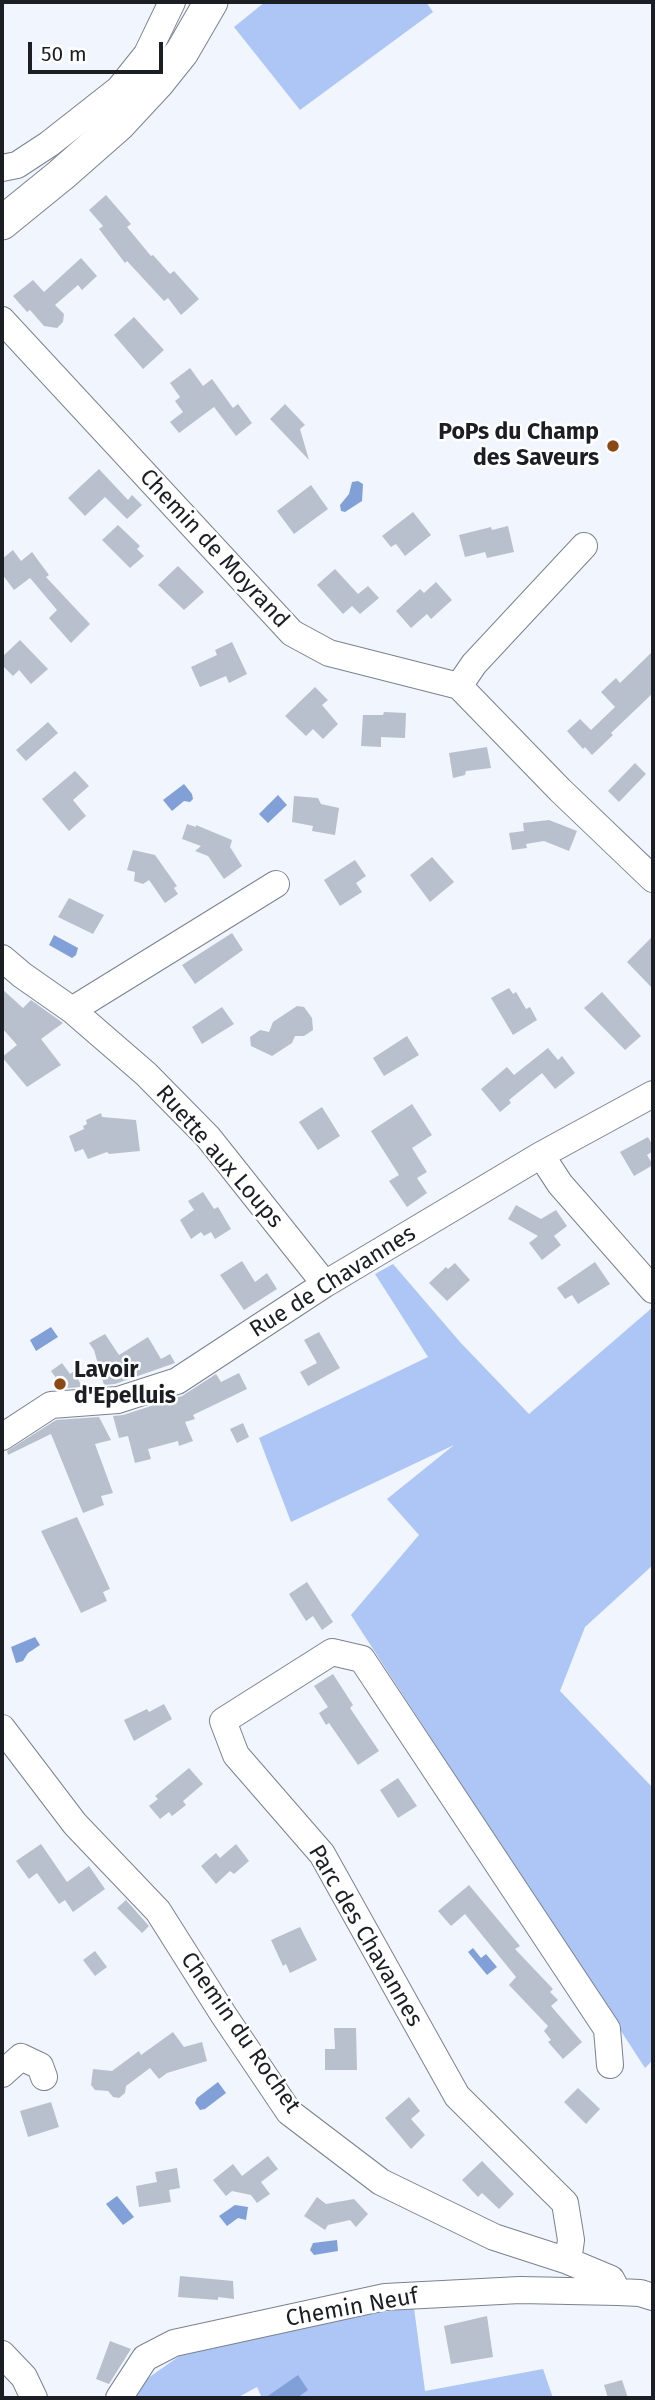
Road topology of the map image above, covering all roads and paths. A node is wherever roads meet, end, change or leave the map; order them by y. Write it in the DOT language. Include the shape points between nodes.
graph roads {
  1 [pos="172,2"];
  2 [pos="211,2"];
  3 [pos="2,168"];
  4 [pos="2,223"];
  5 [pos="2,320"];
  6 [pos="584,546"];
  7 [pos="460,686"];
  8 [pos="653,878"];
  9 [pos="276,884"];
  10 [pos="2,958"];
  11 [pos="72,1010"];
  12 [pos="653,1094"];
  13 [pos="541,1154"];
  14 [pos="325,1284"];
  15 [pos="653,1290"];
  16 [pos="2,1437"];
  17 [pos="2,1728"];
  18 [pos="610,2065"];
  19 [pos="2,2074"];
  20 [pos="44,2077"];
  21 [pos="568,2261"];
  22 [pos="618,2292"];
  23 [pos="653,2297"];
  24 [pos="2,2354"];
  25 [pos="34,2398"];
  26 [pos="119,2398"];
  1 -- 3 [label="street" via="147,54 118,89 17,166"];
  2 -- 4 [label="main road" via="182,52 119,124"];
  5 -- 7 [label="street, Chemin de Moyrand" via="292,633 329,653"];
  6 -- 7 [label="street" via="474,664"];
  7 -- 8 [label="street"];
  9 -- 11 [label="street"];
  10 -- 11 [label="street, Ruette aux Loups"];
  11 -- 14 [label="street, Ruette aux Loups" via="146,1073 208,1137"];
  12 -- 13 [label="street, Rue de Chavannes"];
  13 -- 14 [label="street, Rue de Chavannes"];
  13 -- 15 [label="street" via="560,1185"];
  14 -- 16 [label="street, Rue de Chavannes" via="177,1381 118,1400 51,1405"];
  17 -- 21 [label="street, Chemin du Rochet" via="75,1824 158,1911 289,2112 381,2182 494,2237"];
  18 -- 21 [label="street, Parc des Chavannes" via="607,2029 362,1659 332,1652 223,1721 236,1755 322,1854 457,2096 565,2203 571,2240"];
  19 -- 20 [label="street" via="21,2057 40,2066"];
  21 -- 22 [label="street, Chemin du Rochet" via="611,2279"];
  22 -- 23 [label="street, Chemin Neuf"];
  22 -- 26 [label="street, Chemin Neuf" via="520,2290 385,2297 174,2343 145,2358"];
  24 -- 25 [label="street" via="24,2377"];
}
